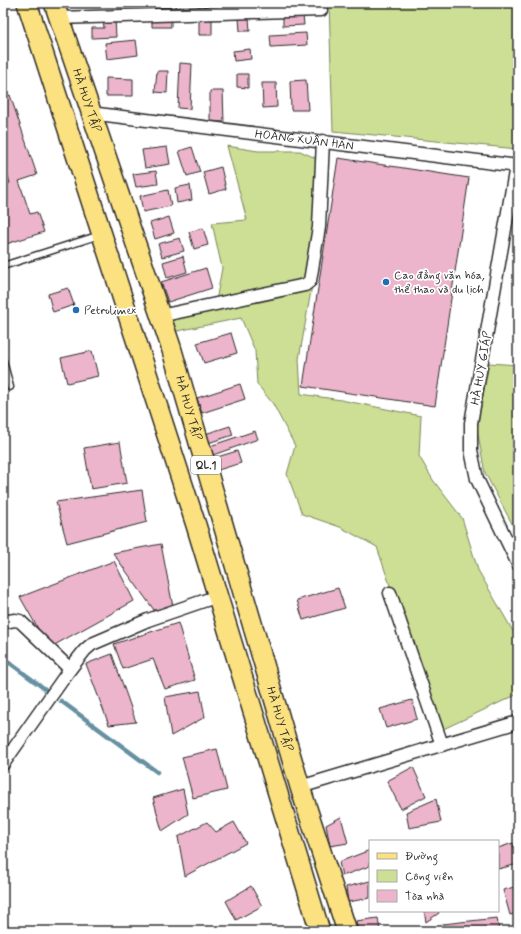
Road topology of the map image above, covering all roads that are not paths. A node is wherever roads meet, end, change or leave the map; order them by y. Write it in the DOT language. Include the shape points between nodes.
graph roads {
  1 [pos="27,3"];
  2 [pos="56,10"];
  3 [pos="321,10"];
  4 [pos="90,113"];
  5 [pos="323,141"];
  6 [pos="517,166"];
  7 [pos="102,234"];
  8 [pos="3,266"];
  9 [pos="160,316"];
  10 [pos="3,361"];
  11 [pos="10,387"];
  12 [pos="518,564"];
  13 [pos="390,593"];
  14 [pos="218,596"];
  15 [pos="3,622"];
  16 [pos="70,669"];
  17 [pos="518,722"];
  18 [pos="442,745"];
  19 [pos="3,764"];
  20 [pos="300,787"];
  21 [pos="320,931"];
  22 [pos="347,931"];
  1 -- 7 [label="main road, HÀ HUY TẬP / QL.1"];
  2 -- 3 [label="street"];
  2 -- 4 [label="main road, HÀ HUY TẬP / QL.1"];
  4 -- 5 [label="street, HOÀNG XUÂN HÃN"];
  4 -- 9 [label="main road, HÀ HUY TẬP / QL.1"];
  5 -- 6 [label="street, HOÀNG XUÂN HÃN"];
  5 -- 9 [label="street" via="319,227 310,281 305,285"];
  6 -- 12 [label="street, HÀ HUY GIÁP" via="471,423 471,450 477,479"];
  7 -- 8 [label="lane"];
  7 -- 14 [label="main road, HÀ HUY TẬP / QL.1"];
  9 -- 20 [label="main road, HÀ HUY TẬP / QL.1"];
  10 -- 11 [label="lane"];
  13 -- 18 [label="street"];
  14 -- 16 [label="street" via="102,639 85,650"];
  14 -- 21 [label="main road, HÀ HUY TẬP / QL.1"];
  15 -- 16 [label="street" via="20,621"];
  16 -- 19 [label="street"];
  17 -- 18 [label="street"];
  18 -- 20 [label="street"];
  20 -- 22 [label="main road, HÀ HUY TẬP / QL.1"];
}
